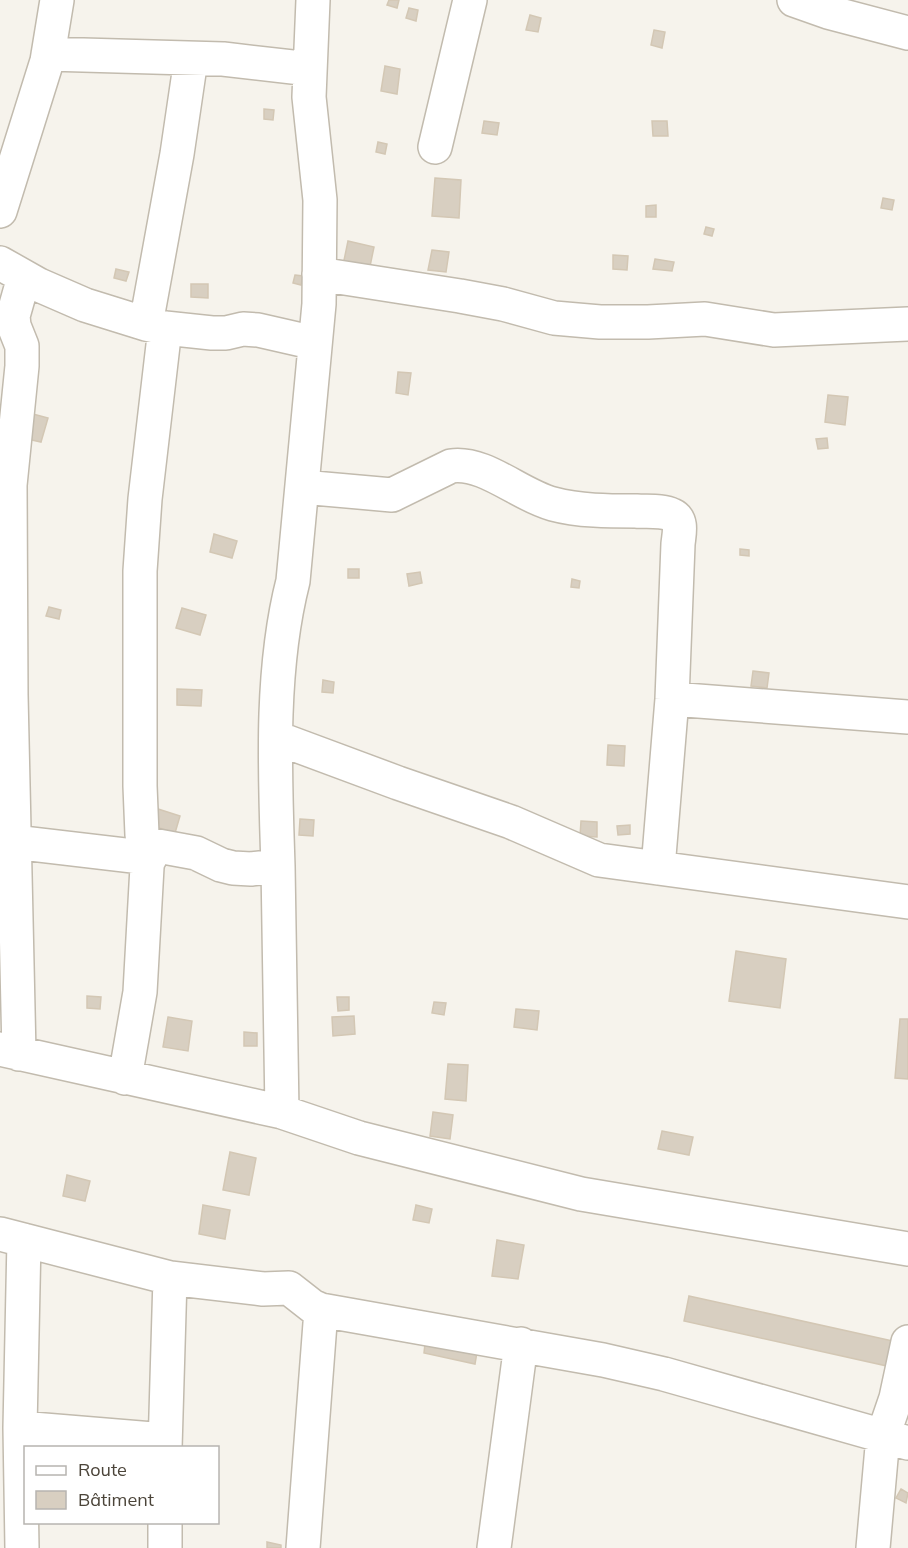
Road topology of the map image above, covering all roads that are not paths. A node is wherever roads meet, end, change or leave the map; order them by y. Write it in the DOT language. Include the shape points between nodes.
graph roads {
  1 [pos="57,0"];
  2 [pos="314,0"];
  3 [pos="470,0"];
  4 [pos="794,0"];
  5 [pos="908,33"];
  6 [pos="48,54"];
  7 [pos="191,59"];
  8 [pos="310,69"];
  9 [pos="435,147"];
  10 [pos="0,211"];
  11 [pos="12,270"];
  12 [pos="319,274"];
  13 [pos="908,324"];
  14 [pos="155,326"];
  15 [pos="315,343"];
  16 [pos="302,487"];
  17 [pos="672,699"];
  18 [pos="908,717"];
  19 [pos="277,738"];
  20 [pos="14,842"];
  21 [pos="148,851"];
  22 [pos="278,866"];
  23 [pos="658,868"];
  24 [pos="908,902"];
  25 [pos="10,1052"];
  26 [pos="125,1078"];
  27 [pos="282,1112"];
  28 [pos="12,1237"];
  29 [pos="908,1249"];
  30 [pos="170,1278"];
  31 [pos="321,1310"];
  32 [pos="908,1342"];
  33 [pos="521,1344"];
  34 [pos="20,1428"];
  35 [pos="896,1439"];
  36 [pos="165,1444"];
  37 [pos="165,1524"];
  38 [pos="22,1548"];
  39 [pos="165,1548"];
  40 [pos="303,1548"];
  41 [pos="494,1548"];
  42 [pos="873,1548"];
  1 -- 6 [label="street"];
  2 -- 8 [label="street"];
  3 -- 9 [label="street"];
  4 -- 5 [label="street"];
  6 -- 7 [label="street"];
  6 -- 10 [label="street"];
  7 -- 8 [label="street"];
  7 -- 14 [label="street"];
  8 -- 12 [label="street" via="309,97 320,200"];
  11 -- 14 [label="street" via="85,304"];
  11 -- 20 [label="street" via="14,326 22,346 10,485"];
  12 -- 13 [label="street" via="471,298 554,318 600,322 705,319 774,330"];
  12 -- 15 [label="street"];
  14 -- 15 [label="street" via="226,333 243,329"];
  14 -- 21 [label="street" via="140,571 140,786 142,835"];
  15 -- 16 [label="street"];
  16 -- 17 [label="street" via="392,495 461,464 554,505 672,515 680,527"];
  16 -- 19 [label="street" via="293,580 284,616"];
  17 -- 18 [label="street"];
  17 -- 23 [label="street"];
  19 -- 22 [label="street"];
  19 -- 23 [label="street" via="511,822 599,860"];
  20 -- 21 [label="street"];
  20 -- 25 [label="street"];
  21 -- 22 [label="street" via="196,854 233,868"];
  21 -- 26 [label="street" via="140,992"];
  22 -- 27 [label="street"];
  23 -- 24 [label="street"];
  25 -- 26 [label="street"];
  26 -- 27 [label="street"];
  27 -- 29 [label="street" via="359,1138 581,1194"];
  28 -- 30 [label="street"];
  28 -- 34 [label="street"];
  30 -- 31 [label="street" via="263,1289 289,1288"];
  30 -- 36 [label="street"];
  31 -- 33 [label="street"];
  31 -- 40 [label="street"];
  32 -- 35 [label="street" via="896,1398"];
  33 -- 35 [label="street" via="664,1374"];
  33 -- 41 [label="street"];
  34 -- 36 [label="street"];
  34 -- 38 [label="street"];
  35 -- 42 [label="street"];
  37 -- 39 [label="street"];
}
